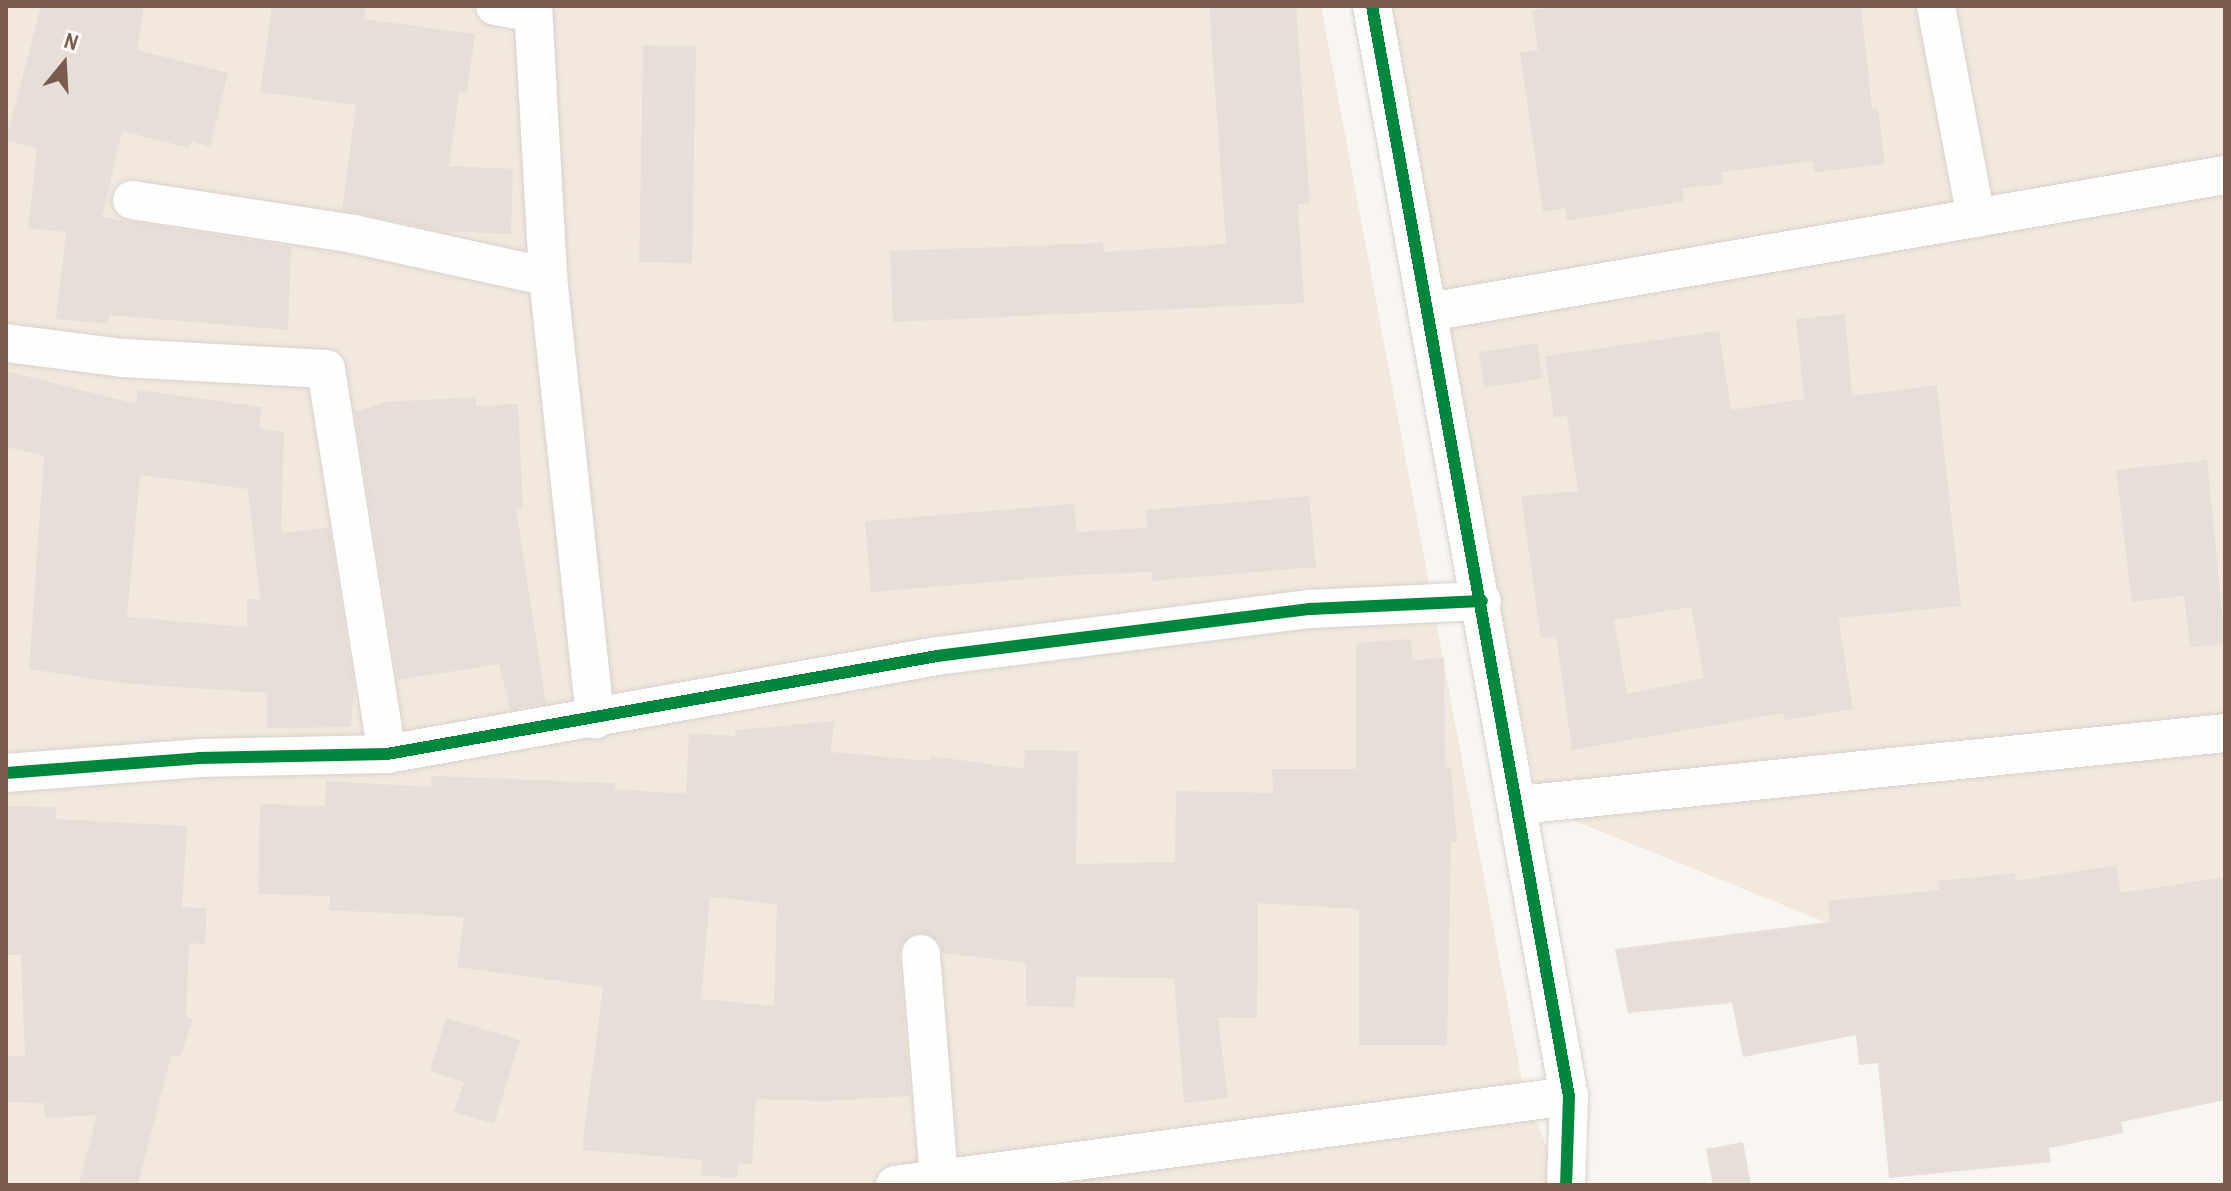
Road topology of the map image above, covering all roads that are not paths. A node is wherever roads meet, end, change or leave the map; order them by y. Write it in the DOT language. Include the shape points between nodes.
graph roads {
  1 [pos="495,6"];
  2 [pos="1372,6"];
  3 [pos="1936,6"];
  4 [pos="533,10"];
  5 [pos="2225,175"];
  6 [pos="132,200"];
  7 [pos="1976,218"];
  8 [pos="548,277"];
  9 [pos="1429,312"];
  10 [pos="6,343"];
  11 [pos="1482,601"];
  12 [pos="595,720"];
  13 [pos="2225,733"];
  14 [pos="387,754"];
  15 [pos="6,773"];
  16 [pos="1519,805"];
  17 [pos="921,954"];
  18 [pos="1569,1096"];
  19 [pos="939,1176"];
  20 [pos="895,1185"];
  21 [pos="1566,1185"];
  1 -- 4 [label="street"];
  2 -- 9 [label="street"];
  3 -- 7 [label="street"];
  4 -- 8 [label="street"];
  5 -- 7 [label="street"];
  6 -- 8 [label="street" via="353,234"];
  7 -- 9 [label="street"];
  8 -- 12 [label="street"];
  9 -- 11 [label="street"];
  10 -- 14 [label="street" via="123,358 326,369"];
  11 -- 12 [label="street" via="1310,609 937,656"];
  11 -- 16 [label="street"];
  12 -- 14 [label="street"];
  13 -- 16 [label="street"];
  14 -- 15 [label="street" via="199,758"];
  16 -- 18 [label="street"];
  17 -- 19 [label="street"];
  18 -- 19 [label="street"];
  18 -- 21 [label="street"];
  19 -- 20 [label="street"];
}
